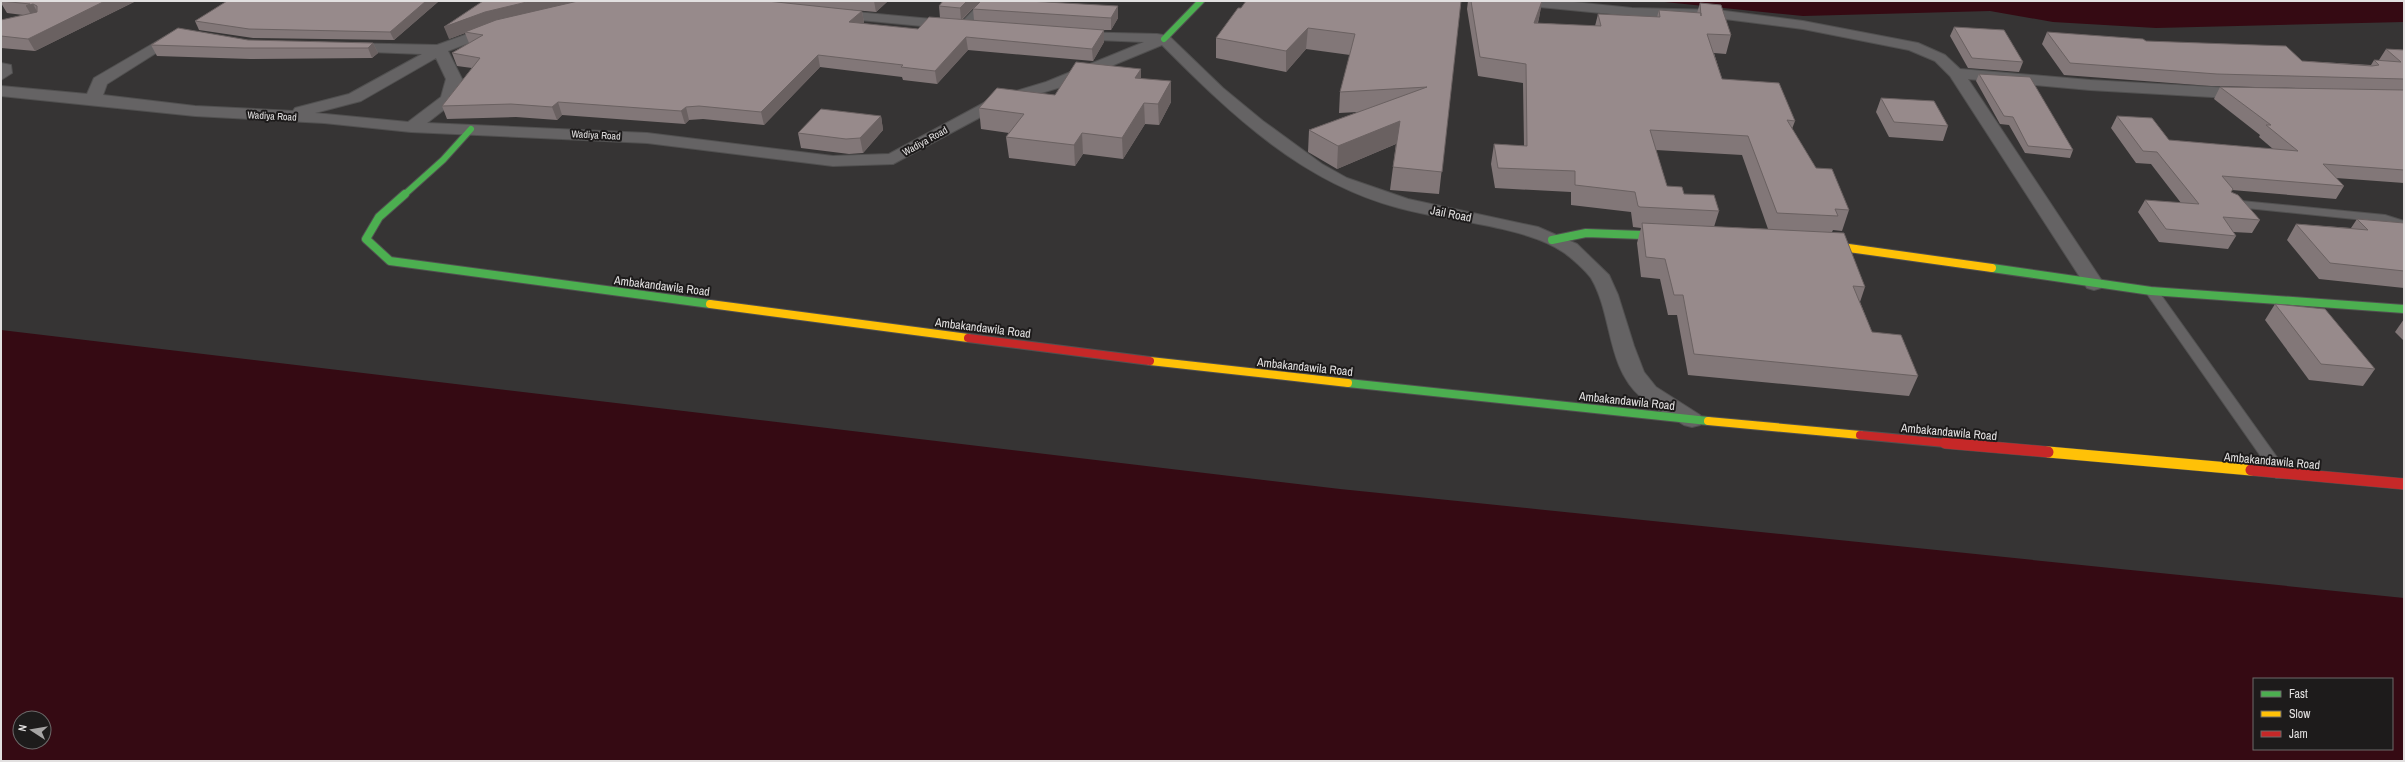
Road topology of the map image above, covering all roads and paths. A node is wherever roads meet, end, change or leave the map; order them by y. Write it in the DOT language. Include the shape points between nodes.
graph roads {
  1 [pos="987,1"];
  2 [pos="1201,1"];
  3 [pos="1520,1"];
  4 [pos="818,12"];
  5 [pos="510,25"];
  6 [pos="963,26"];
  7 [pos="979,27"];
  8 [pos="1059,34"];
  9 [pos="192,35"];
  10 [pos="1164,39"];
  11 [pos="332,46"];
  12 [pos="440,50"];
  13 [pos="1,66"];
  14 [pos="1956,73"];
  15 [pos="1,77"];
  16 [pos="1,92"];
  17 [pos="2263,94"];
  18 [pos="93,99"];
  19 [pos="277,117"];
  20 [pos="411,127"];
  21 [pos="471,130"];
  22 [pos="2231,204"];
  23 [pos="2404,225"];
  24 [pos="1681,236"];
  25 [pos="1552,240"];
  26 [pos="1809,243"];
  27 [pos="2094,284"];
  28 [pos="2151,291"];
  29 [pos="2404,309"];
  30 [pos="1692,420"];
  31 [pos="2281,474"];
  32 [pos="2404,484"];
  1 -- 6 [label="lane"];
  2 -- 10 [label="street"];
  3 -- 14 [label="street" via="1632,12 1717,14 1803,25 1912,46 1940,58"];
  4 -- 6 [label="street"];
  5 -- 12 [label="street" via="495,28"];
  6 -- 7 [label="street"];
  8 -- 10 [label="street"];
  9 -- 18 [label="street" via="178,32 100,80"];
  10 -- 21 [label="street, Wadiya Road" via="1052,84 999,101 893,159 833,162 647,138"];
  10 -- 25 [label="street, Jail Road" via="1217,91 1257,125 1305,161 1341,182 1403,204 1508,225"];
  11 -- 12 [label="street"];
  12 -- 19 [label="street" via="355,98"];
  12 -- 20 [label="street" via="454,79 448,99"];
  13 -- 15 [label="lane" via="7,67 7,73"];
  14 -- 17 [label="street" via="2090,85"];
  14 -- 27 [label="street"];
  16 -- 18 [label="street, Wadiya Road"];
  18 -- 19 [label="street, Wadiya Road" via="194,111"];
  19 -- 20 [label="street, Wadiya Road" via="324,118"];
  20 -- 21 [label="street, Wadiya Road"];
  21 -- 30 [label="street, Ambakandawila Road" via="412,189 379,217 366,239 390,261 1170,364"];
  22 -- 23 [label="lane" via="2385,220"];
  24 -- 25 [label="street" via="1586,233"];
  25 -- 30 [label="street, Jail Road" via="1570,248 1599,275 1634,373 1648,392"];
  26 -- 27 [label="street" via="1833,244"];
  27 -- 28 [label="street"];
  28 -- 29 [label="street"];
  28 -- 31 [label="lane"];
  30 -- 31 [label="street, Ambakandawila Road"];
  31 -- 32 [label="street, Ambakandawila Road"];
}
